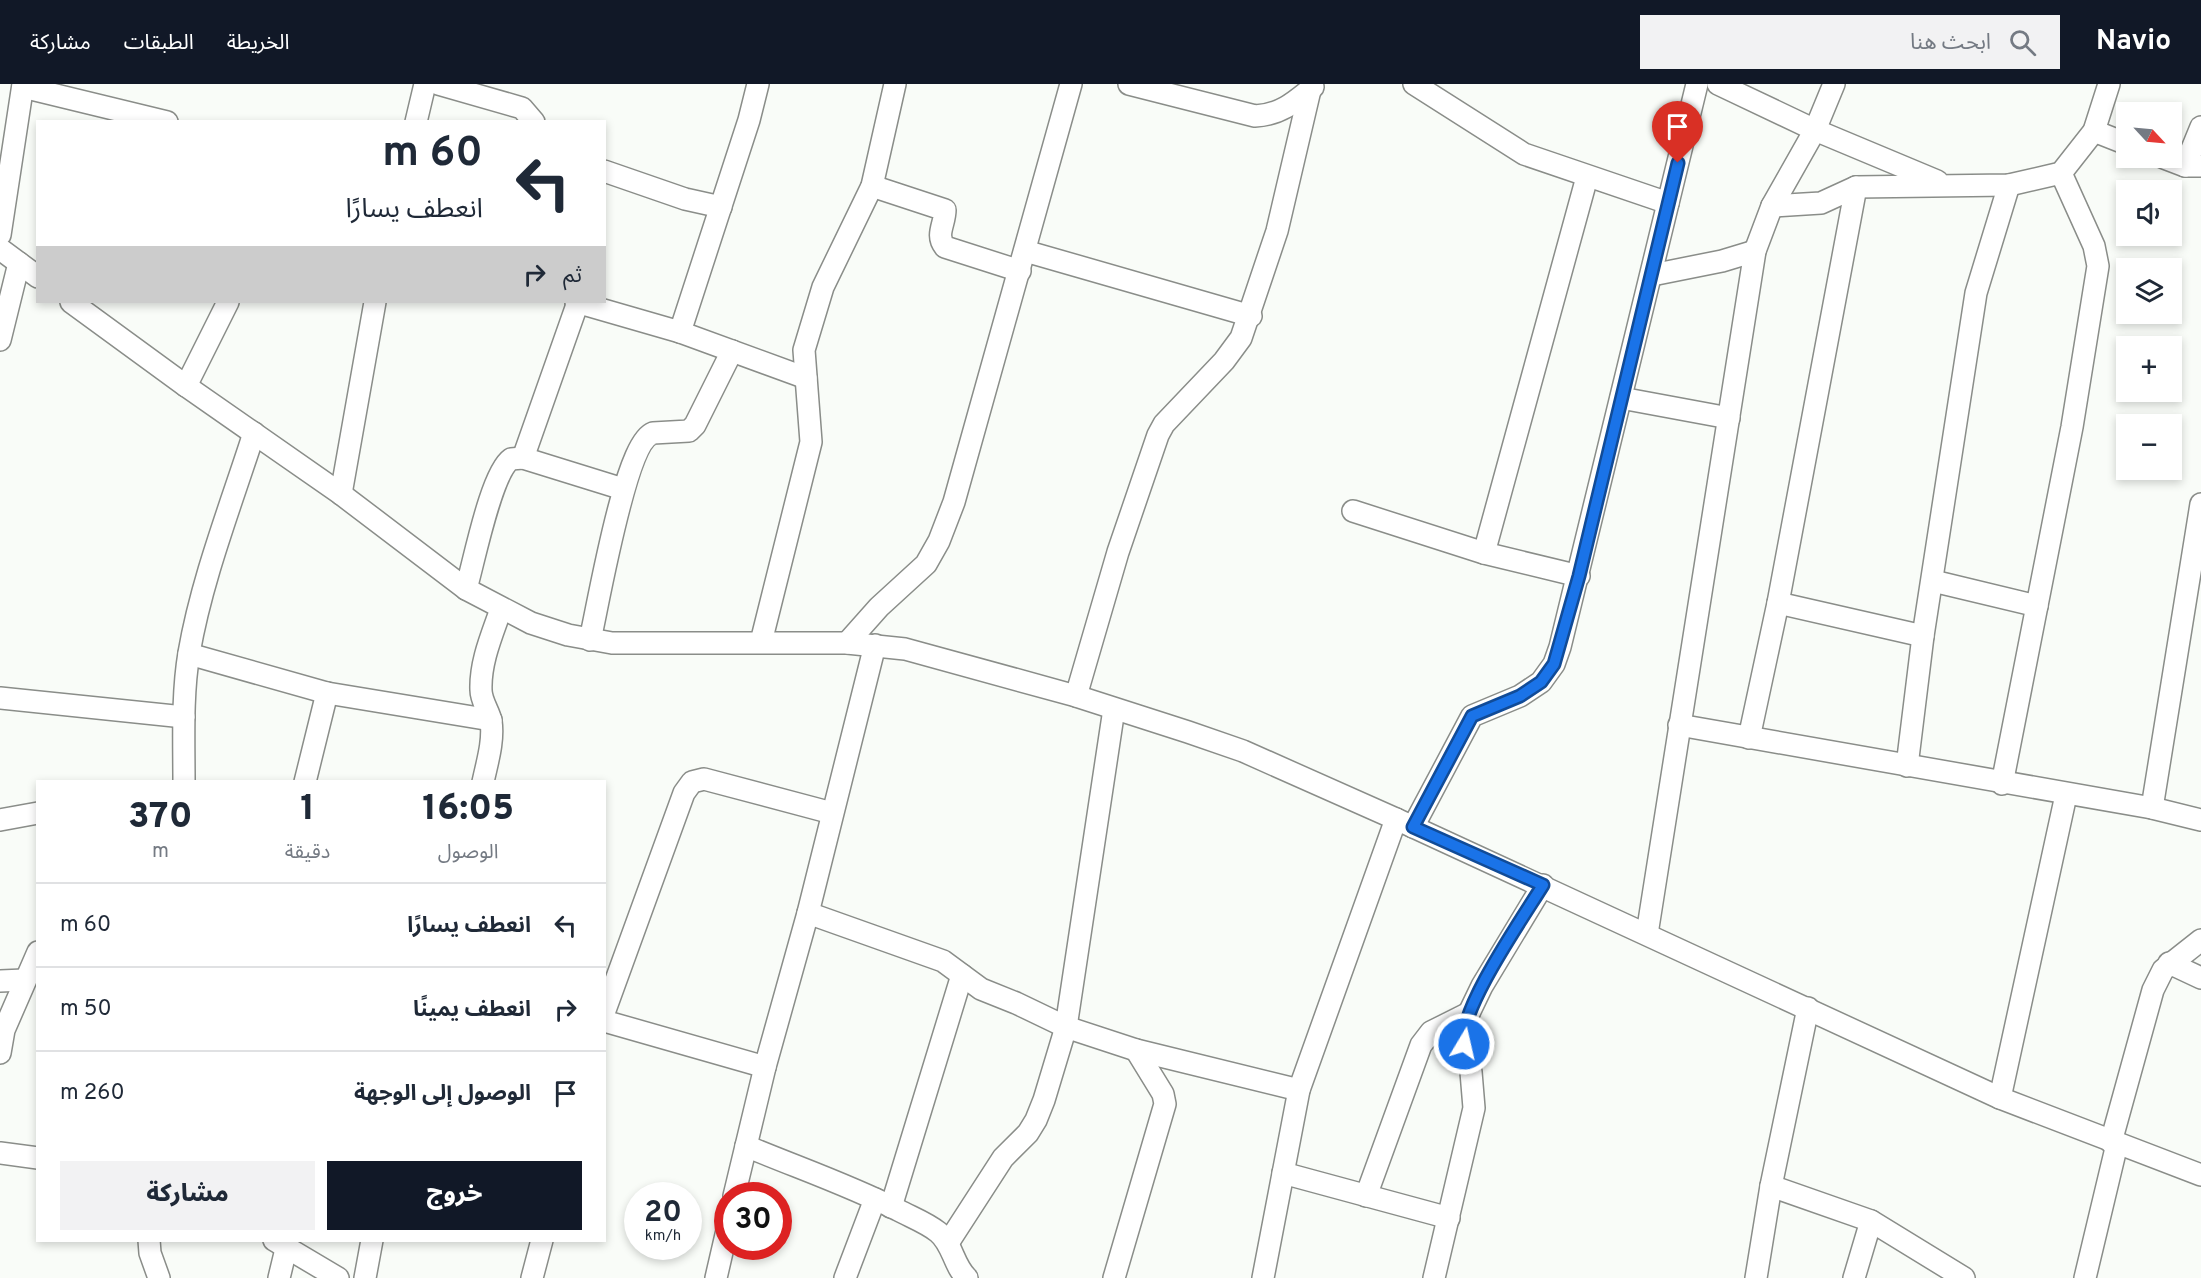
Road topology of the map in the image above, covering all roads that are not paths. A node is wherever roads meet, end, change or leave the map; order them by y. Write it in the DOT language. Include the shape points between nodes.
graph roads {
  1 [pos="425,84"];
  2 [pos="438,84"];
  3 [pos="758,84"];
  4 [pos="895,84"];
  5 [pos="1071,84"];
  6 [pos="1129,84"];
  7 [pos="1414,84"];
  8 [pos="1697,84"];
  9 [pos="1718,84"];
  10 [pos="1834,84"];
  11 [pos="2109,84"];
  12 [pos="23,86"];
  13 [pos="1314,87"];
  14 [pos="159,120"];
  15 [pos="416,120"];
  16 [pos="532,120"];
  17 [pos="2201,127"];
  18 [pos="1815,130"];
  19 [pos="2094,131"];
  20 [pos="2116,140"];
  21 [pos="2193,166"];
  22 [pos="2061,174"];
  23 [pos="606,177"];
  24 [pos="1587,177"];
  25 [pos="1945,184"];
  26 [pos="2009,185"];
  27 [pos="872,186"];
  28 [pos="1856,187"];
  29 [pos="1668,203"];
  30 [pos="1772,206"];
  31 [pos="721,207"];
  32 [pos="0,235"];
  33 [pos="0,249"];
  34 [pos="1755,251"];
  35 [pos="1022,261"];
  36 [pos="19,263"];
  37 [pos="1652,274"];
  38 [pos="36,276"];
  39 [pos="72,303"];
  40 [pos="228,303"];
  41 [pos="375,303"];
  42 [pos="577,303"];
  43 [pos="580,303"];
  44 [pos="1251,316"];
  45 [pos="680,332"];
  46 [pos="0,340"];
  47 [pos="732,351"];
  48 [pos="806,378"];
  49 [pos="186,386"];
  50 [pos="1622,398"];
  51 [pos="1729,418"];
  52 [pos="254,433"];
  53 [pos="523,458"];
  54 [pos="623,489"];
  55 [pos="341,494"];
  56 [pos="2201,504"];
  57 [pos="1353,512"];
  58 [pos="1484,553"];
  59 [pos="1579,576"];
  60 [pos="1933,581"];
  61 [pos="466,589"];
  62 [pos="1778,603"];
  63 [pos="2037,606"];
  64 [pos="501,609"];
  65 [pos="1923,636"];
  66 [pos="590,640"];
  67 [pos="761,642"];
  68 [pos="847,643"];
  69 [pos="875,645"];
  70 [pos="189,654"];
  71 [pos="327,693"];
  72 [pos="1076,696"];
  73 [pos="0,698"];
  74 [pos="1114,709"];
  75 [pos="184,717"];
  76 [pos="491,720"];
  77 [pos="1679,725"];
  78 [pos="1749,738"];
  79 [pos="1907,766"];
  80 [pos="184,780"];
  81 [pos="305,780"];
  82 [pos="483,780"];
  83 [pos="2002,784"];
  84 [pos="2066,795"];
  85 [pos="2152,808"];
  86 [pos="36,813"];
  87 [pos="832,813"];
  88 [pos="0,820"];
  89 [pos="2201,820"];
  90 [pos="1405,823"];
  91 [pos="1543,885"];
  92 [pos="808,913"];
  93 [pos="1647,934"];
  94 [pos="2201,940"];
  95 [pos="36,956"];
  96 [pos="2169,963"];
  97 [pos="962,975"];
  98 [pos="2201,978"];
  99 [pos="24,980"];
  100 [pos="0,981"];
  101 [pos="606,1008"];
  102 [pos="1808,1008"];
  103 [pos="1469,1014"];
  104 [pos="606,1022"];
  105 [pos="1066,1028"];
  106 [pos="1136,1050"];
  107 [pos="0,1053"];
  108 [pos="765,1067"];
  109 [pos="1299,1090"];
  110 [pos="2000,1098"];
  111 [pos="2114,1143"];
  112 [pos="746,1146"];
  113 [pos="0,1153"];
  114 [pos="36,1158"];
  115 [pos="1283,1173"];
  116 [pos="2201,1175"];
  117 [pos="737,1182"];
  118 [pos="1771,1186"];
  119 [pos="1366,1196"];
  120 [pos="883,1203"];
  121 [pos="1449,1218"];
  122 [pos="1871,1221"];
  123 [pos="149,1242"];
  124 [pos="372,1242"];
  125 [pos="541,1242"];
  126 [pos="279,1243"];
  127 [pos="948,1243"];
  128 [pos="720,1260"];
  129 [pos="159,1278"];
  130 [pos="279,1278"];
  131 [pos="338,1278"];
  132 [pos="365,1278"];
  133 [pos="532,1278"];
  134 [pos="716,1278"];
  135 [pos="845,1278"];
  136 [pos="967,1278"];
  137 [pos="1114,1278"];
  138 [pos="1263,1278"];
  139 [pos="1434,1278"];
  140 [pos="1756,1278"];
  141 [pos="1854,1278"];
  142 [pos="1964,1278"];
  143 [pos="2085,1278"];
  1 -- 15 [label="street"];
  2 -- 16 [label="street" via="522,108"];
  3 -- 31 [label="street"];
  4 -- 27 [label="street"];
  5 -- 35 [label="street"];
  6 -- 13 [label="street" via="1255,116 1271,116"];
  7 -- 24 [label="street" via="1524,154"];
  8 -- 29 [label="street"];
  9 -- 18 [label="street"];
  10 -- 18 [label="street"];
  11 -- 19 [label="street"];
  12 -- 14 [label="street"];
  12 -- 32 [label="street"];
  13 -- 44 [label="street"];
  17 -- 21 [label="street"];
  18 -- 25 [label="street"];
  18 -- 30 [label="street"];
  19 -- 20 [label="street"];
  19 -- 22 [label="street"];
  22 -- 26 [label="street"];
  22 -- 63 [label="street" via="2094,246 2098,266"];
  23 -- 31 [label="street"];
  24 -- 29 [label="street"];
  24 -- 58 [label="street"];
  25 -- 26 [label="street"];
  25 -- 28 [label="street"];
  26 -- 60 [label="street" via="1976,293"];
  27 -- 35 [label="street" via="945,210 940,241 945,247"];
  27 -- 48 [label="street" via="824,287 804,350"];
  28 -- 30 [label="street" via="1821,203"];
  28 -- 62 [label="street"];
  29 -- 37 [label="street"];
  30 -- 34 [label="street"];
  31 -- 45 [label="street"];
  33 -- 36 [label="street"];
  34 -- 37 [label="street"];
  34 -- 51 [label="street"];
  35 -- 44 [label="street"];
  35 -- 68 [label="street" via="954,502 939,541 926,564 879,606"];
  36 -- 38 [label="street"];
  36 -- 46 [label="street"];
  37 -- 50 [label="street"];
  39 -- 49 [label="street"];
  40 -- 49 [label="street"];
  41 -- 55 [label="street"];
  42 -- 53 [label="street"];
  43 -- 45 [label="street"];
  44 -- 72 [label="street" via="1224,361 1158,435 1118,552"];
  45 -- 47 [label="street"];
  47 -- 48 [label="street"];
  47 -- 54 [label="street" via="695,425 688,431 648,435"];
  48 -- 67 [label="street" via="812,442"];
  49 -- 52 [label="street"];
  50 -- 51 [label="street"];
  50 -- 59 [label="street"];
  51 -- 77 [label="street"];
  52 -- 55 [label="street"];
  52 -- 70 [label="street" via="211,567"];
  53 -- 54 [label="street"];
  53 -- 61 [label="street" via="511,459 501,471"];
  54 -- 66 [label="street"];
  55 -- 61 [label="street"];
  56 -- 85 [label="street"];
  57 -- 58 [label="street"];
  58 -- 59 [label="street"];
  59 -- 90 [label="street" via="1554,664 1541,682 1520,696 1472,716"];
  60 -- 63 [label="street"];
  60 -- 65 [label="street"];
  61 -- 64 [label="street"];
  62 -- 65 [label="street"];
  62 -- 78 [label="street"];
  63 -- 83 [label="street"];
  64 -- 66 [label="street" via="549,630"];
  64 -- 76 [label="street" via="481,676 481,693"];
  65 -- 79 [label="street"];
  66 -- 67 [label="street" via="639,645"];
  67 -- 68 [label="street"];
  68 -- 69 [label="street"];
  69 -- 72 [label="street" via="905,649"];
  69 -- 87 [label="street"];
  70 -- 71 [label="street"];
  70 -- 75 [label="street"];
  71 -- 76 [label="street"];
  71 -- 81 [label="street"];
  72 -- 74 [label="street"];
  73 -- 75 [label="street"];
  74 -- 90 [label="street" via="1243,751"];
  74 -- 105 [label="street"];
  75 -- 80 [label="street"];
  76 -- 82 [label="street"];
  77 -- 78 [label="street"];
  77 -- 93 [label="street"];
  78 -- 79 [label="street"];
  79 -- 83 [label="street"];
  83 -- 84 [label="street"];
  84 -- 85 [label="street"];
  84 -- 110 [label="street"];
  85 -- 89 [label="street"];
  86 -- 88 [label="street"];
  87 -- 92 [label="street"];
  87 -- 101 [label="street" via="704,779 692,782 684,793"];
  90 -- 91 [label="street"];
  90 -- 109 [label="street"];
  91 -- 93 [label="street"];
  91 -- 103 [label="street"];
  92 -- 97 [label="street" via="943,961"];
  92 -- 108 [label="street"];
  93 -- 102 [label="street"];
  94 -- 96 [label="street"];
  95 -- 99 [label="street"];
  96 -- 98 [label="street"];
  96 -- 111 [label="street" via="2153,990"];
  97 -- 105 [label="street" via="981,989"];
  97 -- 120 [label="street"];
  99 -- 100 [label="street"];
  99 -- 107 [label="street" via="4,1030"];
  102 -- 110 [label="street"];
  102 -- 118 [label="street"];
  103 -- 119 [label="street" via="1431,1032 1421,1045"];
  103 -- 121 [label="street" via="1462,1039 1471,1072 1474,1108"];
  104 -- 108 [label="street"];
  105 -- 106 [label="street"];
  105 -- 127 [label="street" via="1036,1120 1003,1158"];
  106 -- 109 [label="street"];
  106 -- 137 [label="street" via="1165,1104"];
  108 -- 112 [label="street"];
  109 -- 115 [label="street"];
  110 -- 111 [label="street"];
  111 -- 116 [label="street"];
  111 -- 143 [label="street"];
  112 -- 117 [label="street"];
  112 -- 120 [label="street"];
  113 -- 114 [label="street"];
  115 -- 119 [label="street"];
  115 -- 138 [label="street"];
  118 -- 122 [label="street"];
  118 -- 140 [label="street"];
  119 -- 121 [label="street"];
  120 -- 127 [label="street" via="939,1232"];
  120 -- 135 [label="street"];
  121 -- 139 [label="street"];
  122 -- 141 [label="street"];
  122 -- 142 [label="street"];
  123 -- 129 [label="street"];
  124 -- 132 [label="street"];
  125 -- 133 [label="street"];
  126 -- 130 [label="street"];
  126 -- 131 [label="street"];
  127 -- 136 [label="street"];
  128 -- 134 [label="street"];
}
